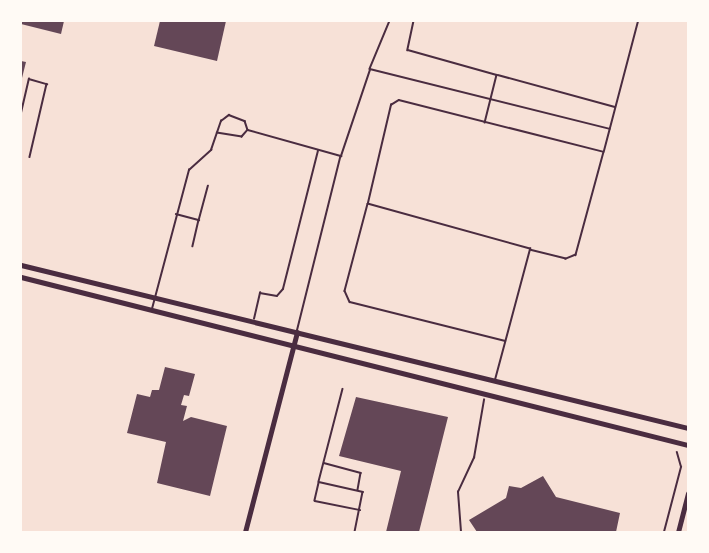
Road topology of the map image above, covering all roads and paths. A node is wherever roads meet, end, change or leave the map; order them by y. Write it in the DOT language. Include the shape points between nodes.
graph roads {
  1 [pos="390,21"];
  2 [pos="414,21"];
  3 [pos="638,21"];
  4 [pos="370,69"];
  5 [pos="497,75"];
  6 [pos="492,99"];
  7 [pos="616,107"];
  8 [pos="21,113"];
  9 [pos="485,123"];
  10 [pos="610,129"];
  11 [pos="248,130"];
  12 [pos="217,133"];
  13 [pos="318,150"];
  14 [pos="604,152"];
  15 [pos="341,156"];
  16 [pos="30,158"];
  17 [pos="208,186"];
  18 [pos="368,204"];
  19 [pos="176,214"];
  20 [pos="199,220"];
  21 [pos="192,246"];
  22 [pos="530,249"];
  23 [pos="21,265"];
  24 [pos="21,278"];
  25 [pos="153,298"];
  26 [pos="152,309"];
  27 [pos="253,322"];
  28 [pos="297,333"];
  29 [pos="505,341"];
  30 [pos="294,344"];
  31 [pos="495,381"];
  32 [pos="343,389"];
  33 [pos="484,399"];
  34 [pos="688,428"];
  35 [pos="688,445"];
  36 [pos="677,453"];
  37 [pos="324,463"];
  38 [pos="319,482"];
  39 [pos="357,491"];
  40 [pos="688,493"];
  41 [pos="360,510"];
  42 [pos="245,532"];
  43 [pos="355,532"];
  44 [pos="461,532"];
  45 [pos="664,532"];
  46 [pos="678,532"];
  1 -- 4 [label="lane"];
  2 -- 5 [label="lane" via="408,50"];
  3 -- 7 [label="lane"];
  4 -- 6 [label="lane"];
  4 -- 15 [label="lane"];
  5 -- 6 [label="lane"];
  5 -- 7 [label="lane"];
  6 -- 9 [label="lane"];
  6 -- 10 [label="lane"];
  7 -- 10 [label="lane"];
  8 -- 16 [label="lane" via="29,79 47,84"];
  9 -- 14 [label="lane"];
  9 -- 18 [label="lane" via="399,100 391,105"];
  10 -- 14 [label="lane"];
  11 -- 12 [label="lane" via="242,137"];
  11 -- 12 [label="lane" via="245,122 229,115"];
  11 -- 13 [label="lane"];
  12 -- 19 [label="lane" via="211,150 189,170"];
  13 -- 15 [label="lane"];
  13 -- 27 [label="lane" via="283,289 276,296 260,293"];
  14 -- 22 [label="lane" via="576,255 566,259"];
  15 -- 28 [label="lane"];
  17 -- 20 [label="lane"];
  18 -- 22 [label="lane"];
  18 -- 29 [label="lane" via="345,291 350,302"];
  19 -- 20 [label="lane"];
  19 -- 25 [label="lane"];
  20 -- 21 [label="lane"];
  22 -- 29 [label="lane"];
  23 -- 25 [label="main road"];
  24 -- 26 [label="main road"];
  25 -- 26 [label="lane"];
  25 -- 27 [label="main road"];
  26 -- 30 [label="main road"];
  27 -- 28 [label="main road"];
  28 -- 30 [label="street"];
  28 -- 31 [label="main road"];
  29 -- 31 [label="lane"];
  30 -- 35 [label="main road"];
  30 -- 42 [label="street"];
  31 -- 34 [label="main road"];
  32 -- 37 [label="lane"];
  33 -- 44 [label="path" via="474,458 458,492"];
  36 -- 45 [label="path" via="681,466"];
  37 -- 38 [label="lane"];
  37 -- 39 [label="lane" via="361,473"];
  38 -- 39 [label="lane"];
  38 -- 41 [label="lane" via="315,501"];
  39 -- 41 [label="lane" via="363,492"];
  40 -- 46 [label="main road"];
  41 -- 43 [label="lane"];
}
